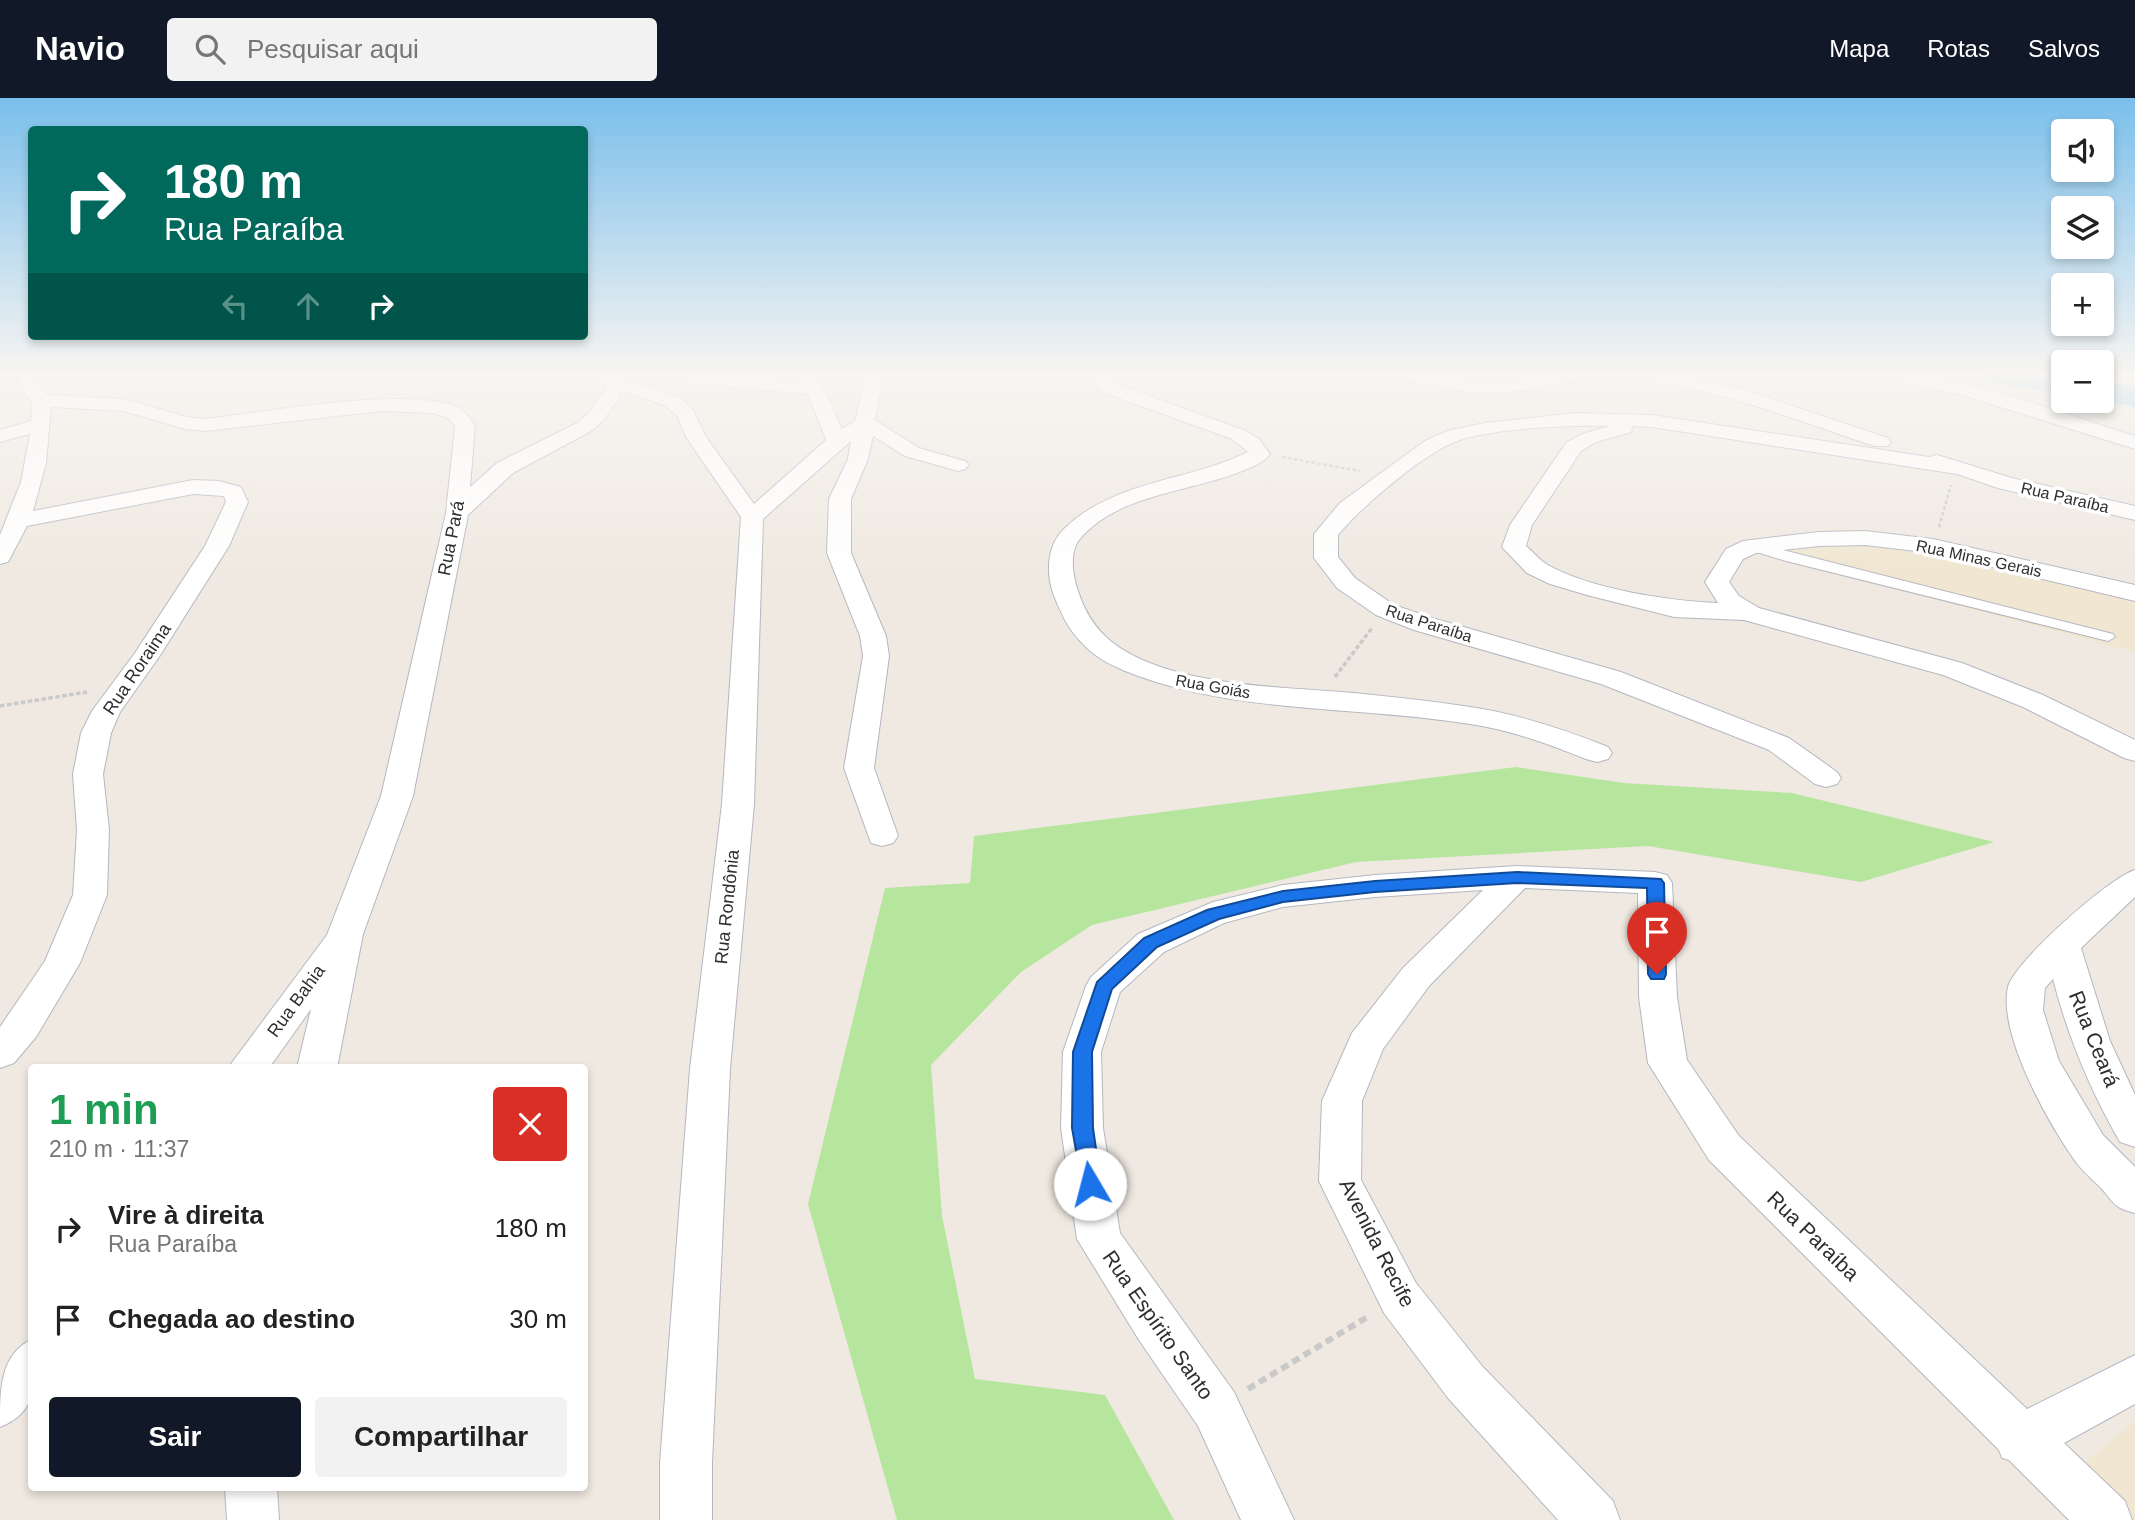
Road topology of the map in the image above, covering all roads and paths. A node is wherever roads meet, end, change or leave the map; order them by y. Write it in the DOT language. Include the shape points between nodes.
graph roads {
  1 [pos="39,440"];
  2 [pos="464,440"];
  3 [pos="557,440"];
  4 [pos="698,440"];
  5 [pos="862,440"];
  6 [pos="894,440"];
  7 [pos="1248,440"];
  8 [pos="1441,440"];
  9 [pos="1586,440"];
  10 [pos="1780,440"];
  11 [pos="1877,440"];
  12 [pos="837,442"];
  13 [pos="1260,454"];
  14 [pos="958,465"];
  15 [pos="1956,467"];
  16 [pos="1391,476"];
  17 [pos="457,513"];
  18 [pos="2135,513"];
  19 [pos="752,517"];
  20 [pos="20,520"];
  21 [pos="1751,546"];
  22 [pos="1933,546"];
  23 [pos="0,557"];
  24 [pos="2080,581"];
  25 [pos="2135,587"];
  26 [pos="2135,593"];
  27 [pos="1385,610"];
  28 [pos="1748,612"];
  29 [pos="2108,637"];
  30 [pos="126,685"];
  31 [pos="1318,700"];
  32 [pos="0,706"];
  33 [pos="2135,752"];
  34 [pos="1597,753"];
  35 [pos="1826,778"];
  36 [pos="883,836"];
  37 [pos="1517,877"];
  38 [pos="1655,883"];
  39 [pos="2129,890"];
  40 [pos="345,934"];
  41 [pos="2062,945"];
  42 [pos="0,1053"];
  43 [pos="250,1064"];
  44 [pos="318,1064"];
  45 [pos="2135,1130"];
  46 [pos="2135,1195"];
  47 [pos="1400,1298"];
  48 [pos="28,1365"];
  49 [pos="2135,1377"];
  50 [pos="0,1403"];
  51 [pos="1216,1409"];
  52 [pos="2020,1440"];
  53 [pos="251,1491"];
  54 [pos="253,1520"];
  55 [pos="686,1520"];
  56 [pos="1268,1520"];
  57 [pos="1594,1520"];
  58 [pos="2105,1520"];
  1 -- 20 [label="street" via="34,478"];
  2 -- 17 [label="street, Rua Pará"];
  3 -- 17 [label="street" via="505,468"];
  4 -- 19 [label="street"];
  5 -- 36 [label="street" via="841,499 839,553 873,636 876,656 859,768"];
  6 -- 14 [label="street" via="912,452"];
  7 -- 13 [label="street"];
  8 -- 16 [label="street, Rua Paraíba"];
  9 -- 28 [label="street" via="1573,447 1521,525 1514,547 1536,568 1597,590 1674,608"];
  10 -- 15 [label="street, Rua Paraíba"];
  11 -- 15 [label="street"];
  12 -- 19 [label="street"];
  13 -- 16 [label="path"];
  13 -- 31 [label="street, Rua Goiás" via="1238,467 1140,494 1098,513 1071,536 1059,556 1064,593 1075,621 1125,661 1172,680"];
  15 -- 18 [label="street, Rua Paraíba"];
  15 -- 22 [label="path"];
  16 -- 27 [label="street, Rua Paraíba" via="1348,508 1326,534 1326,558 1346,583"];
  17 -- 40 [label="street, Rua Pará" via="397,796"];
  19 -- 55 [label="street, Rua Rondônia" via="738,804 710,1069"];
  20 -- 23 [label="street"];
  20 -- 30 [label="street, Rua Roraima" via="193,487 233,492 237,502 217,545"];
  21 -- 22 [label="street, Rua Minas Gerais" via="1865,538"];
  21 -- 28 [label="street" via="1734,554 1717,582 1724,597"];
  21 -- 29 [label="lane"];
  22 -- 24 [label="street, Rua Minas Gerais"];
  24 -- 25 [label="street"];
  24 -- 26 [label="street, Rua Minas Gerais"];
  27 -- 31 [label="path"];
  27 -- 35 [label="street, Rua Paraíba" via="1611,677 1779,744"];
  28 -- 33 [label="street" via="1937,664 2068,717"];
  30 -- 32 [label="path"];
  30 -- 42 [label="street, Rua Roraima" via="96,733 88,774 93,830 90,895 62,963 23,1027"];
  31 -- 34 [label="street, Rua Goiás" via="1486,718 1534,729"];
  37 -- 38 [label="street, Rua Espírito Santo"];
  37 -- 47 [label="street, Avenida Recife" via="1416,977 1366,1043 1342,1101 1340,1181"];
  37 -- 51 [label="street, Rua Espírito Santo" via="1283,897 1213,914 1151,943 1104,986 1082,1052 1082,1128 1099,1239"];
  38 -- 52 [label="street, Rua Paraíba" via="1658,997 1668,1063 1724,1148"];
  39 -- 41 [label="street"];
  40 -- 43 [label="street, Rua Bahia"];
  40 -- 44 [label="street, Rua Pará"];
  41 -- 45 [label="street, Rua Ceará" via="2093,1046"];
  41 -- 46 [label="street" via="2027,984 2024,1010 2040,1062 2088,1147"];
  47 -- 51 [label="path"];
  47 -- 57 [label="street, Avenida Recife" via="1465,1382"];
  48 -- 50 [label="street"];
  49 -- 52 [label="street"];
  51 -- 56 [label="street, Rua Espírito Santo"];
  52 -- 58 [label="street, Rua Paraíba"];
  53 -- 54 [label="street"];
}
